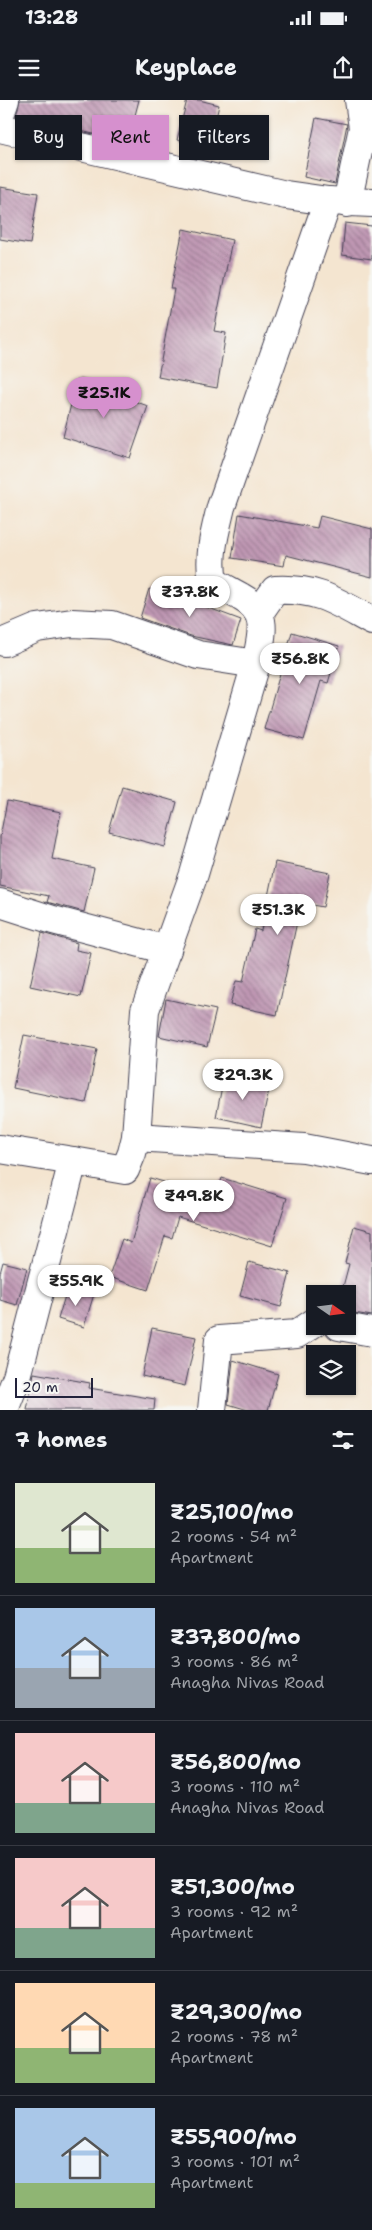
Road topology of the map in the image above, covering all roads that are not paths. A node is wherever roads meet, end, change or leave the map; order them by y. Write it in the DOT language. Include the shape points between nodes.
graph roads {
  1 [pos="5,100"];
  2 [pos="359,100"];
  3 [pos="0,115"];
  4 [pos="0,128"];
  5 [pos="349,202"];
  6 [pos="259,613"];
  7 [pos="372,620"];
  8 [pos="4,642"];
  9 [pos="256,664"];
  10 [pos="0,903"];
  11 [pos="167,950"];
  12 [pos="136,1136"];
  13 [pos="0,1149"];
  14 [pos="73,1161"];
  15 [pos="372,1161"];
  16 [pos="306,1328"];
  17 [pos="356,1329"];
  18 [pos="372,1332"];
  19 [pos="4,1410"];
  20 [pos="212,1410"];
  1 -- 3 [label="street"];
  2 -- 5 [label="street" via="363,128"];
  4 -- 5 [label="street" via="286,196"];
  5 -- 6 [label="street" via="220,506 210,563 214,581 253,605"];
  6 -- 7 [label="street" via="275,590 292,590 321,594"];
  6 -- 9 [label="street" via="263,629"];
  8 -- 9 [label="street" via="37,628 72,623 112,625 198,655"];
  9 -- 11 [label="street" via="194,874"];
  10 -- 11 [label="street"];
  11 -- 12 [label="street" via="145,1010"];
  12 -- 14 [label="street" via="125,1170"];
  12 -- 15 [label="street" via="304,1148"];
  13 -- 14 [label="street"];
  14 -- 19 [label="street" via="17,1377"];
  16 -- 20 [label="street" via="297,1334 219,1340"];
  17 -- 18 [label="street"];
}
